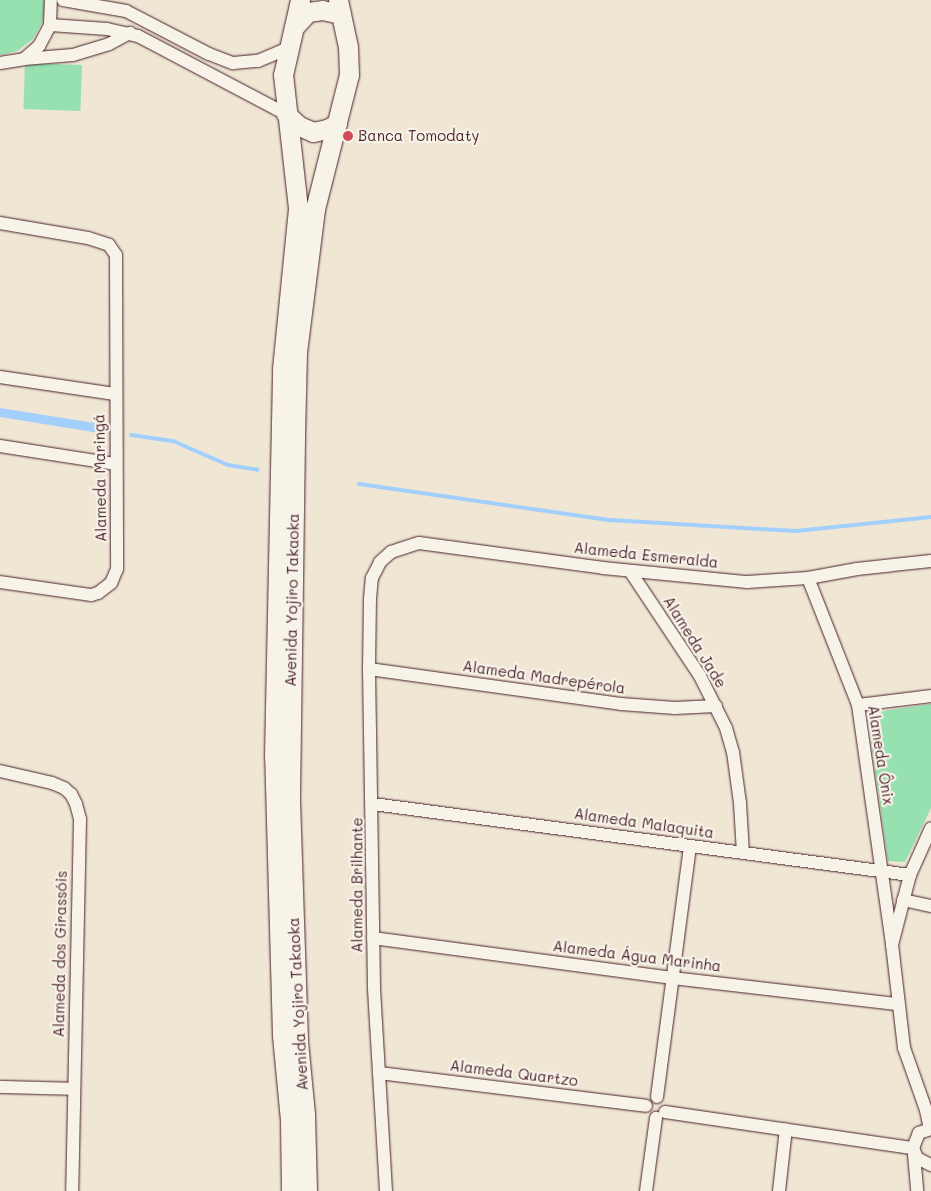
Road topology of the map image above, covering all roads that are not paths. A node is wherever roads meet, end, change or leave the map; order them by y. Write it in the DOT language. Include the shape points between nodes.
graph roads {
  1 [pos="51,0"];
  2 [pos="62,0"];
  3 [pos="300,0"];
  4 [pos="111,4"];
  5 [pos="340,7"];
  6 [pos="50,25"];
  7 [pos="294,27"];
  8 [pos="107,29"];
  9 [pos="130,33"];
  10 [pos="288,48"];
  11 [pos="24,59"];
  12 [pos="0,63"];
  13 [pos="286,114"];
  14 [pos="337,124"];
  15 [pos="0,223"];
  16 [pos="0,377"];
  17 [pos="115,394"];
  18 [pos="0,446"];
  19 [pos="115,464"];
  20 [pos="931,560"];
  21 [pos="630,571"];
  22 [pos="372,578"];
  23 [pos="808,578"];
  24 [pos="0,582"];
  25 [pos="369,669"];
  26 [pos="931,696"];
  27 [pos="858,705"];
  28 [pos="716,706"];
  29 [pos="0,771"];
  30 [pos="373,804"];
  31 [pos="931,828"];
  32 [pos="690,846"];
  33 [pos="743,853"];
  34 [pos="880,871"];
  35 [pos="910,875"];
  36 [pos="903,900"];
  37 [pos="931,906"];
  38 [pos="373,938"];
  39 [pos="892,945"];
  40 [pos="672,978"];
  41 [pos="897,1004"];
  42 [pos="378,1072"];
  43 [pos="0,1087"];
  44 [pos="74,1089"];
  45 [pos="657,1097"];
  46 [pos="646,1106"];
  47 [pos="660,1115"];
  48 [pos="929,1122"];
  49 [pos="786,1129"];
  50 [pos="913,1151"];
  51 [pos="931,1165"];
  52 [pos="917,1188"];
  53 [pos="72,1191"];
  54 [pos="291,1191"];
  55 [pos="307,1191"];
  56 [pos="386,1191"];
  57 [pos="646,1191"];
  58 [pos="779,1191"];
  1 -- 6 [label="street"];
  2 -- 4 [label="street"];
  3 -- 7 [label="main road, Avenida Yojiro Takaoka"];
  4 -- 8 [label="street"];
  4 -- 10 [label="street" via="233,63 258,61"];
  5 -- 7 [label="main road" via="308,12"];
  5 -- 14 [label="main road, Avenida Yojiro Takaoka" via="350,62"];
  6 -- 8 [label="street"];
  6 -- 11 [label="street" via="39,46"];
  7 -- 10 [label="main road, Avenida Yojiro Takaoka"];
  8 -- 9 [label="street"];
  9 -- 11 [label="street" via="109,44 73,55"];
  9 -- 13 [label="street"];
  10 -- 13 [label="main road, Avenida Yojiro Takaoka" via="283,75"];
  11 -- 12 [label="street"];
  13 -- 14 [label="main road" via="299,126 313,132"];
  13 -- 54 [label="main road, Avenida Yojiro Takaoka" via="298,208 282,369 274,757 281,1008 290,1120"];
  14 -- 55 [label="main road, Avenida Yojiro Takaoka" via="316,209 297,352 290,796 298,1042 305,1114"];
  15 -- 17 [label="street, Alameda Maringá" via="88,238 109,245 116,255"];
  16 -- 17 [label="street"];
  17 -- 19 [label="street, Alameda Maringá"];
  18 -- 19 [label="street"];
  19 -- 24 [label="street, Alameda Maringá" via="117,569 111,583 90,595"];
  20 -- 23 [label="street, Alameda Esmeralda"];
  21 -- 22 [label="street, Alameda Esmeralda" via="419,543 391,552 380,562"];
  21 -- 23 [label="street, Alameda Esmeralda" via="747,582"];
  21 -- 28 [label="street, Alameda Jade" via="700,676"];
  22 -- 25 [label="street, Alameda Brilhante"];
  23 -- 27 [label="street, Alameda Ônix"];
  25 -- 28 [label="street, Alameda Madrepérola" via="620,704 675,708"];
  25 -- 30 [label="street, Alameda Brilhante"];
  26 -- 27 [label="street"];
  27 -- 34 [label="street, Alameda Ônix"];
  28 -- 33 [label="street, Alameda Jade" via="733,752"];
  29 -- 44 [label="street, Alameda dos Girassóis" via="52,783 71,794 80,819"];
  30 -- 32 [label="street, Alameda Malaquita"];
  30 -- 38 [label="street, Alameda Brilhante"];
  31 -- 35 [label="street"];
  32 -- 33 [label="street, Alameda Malaquita"];
  32 -- 40 [label="street"];
  33 -- 34 [label="street, Alameda Malaquita"];
  34 -- 35 [label="street, Alameda Malaquita"];
  34 -- 39 [label="street, Alameda Ônix"];
  35 -- 36 [label="street"];
  36 -- 37 [label="street"];
  36 -- 39 [label="street"];
  38 -- 40 [label="street, Alameda Água Marinha"];
  38 -- 42 [label="street, Alameda Brilhante"];
  39 -- 41 [label="street"];
  40 -- 41 [label="street, Alameda Água Marinha"];
  40 -- 45 [label="street"];
  41 -- 48 [label="street" via="904,1048"];
  42 -- 46 [label="street, Alameda Quartzo"];
  42 -- 56 [label="street, Alameda Brilhante"];
  43 -- 44 [label="street"];
  44 -- 53 [label="street, Alameda dos Girassóis"];
  45 -- 46 [label="street"];
  45 -- 47 [label="street" via="665,1102"];
  46 -- 47 [label="street" via="648,1114"];
  47 -- 49 [label="street"];
  47 -- 57 [label="street"];
  48 -- 50 [label="street" via="915,1138"];
  49 -- 50 [label="street"];
  49 -- 58 [label="street"];
  50 -- 51 [label="street" via="921,1162"];
  50 -- 52 [label="street"];
  51 -- 52 [label="street"];
}
